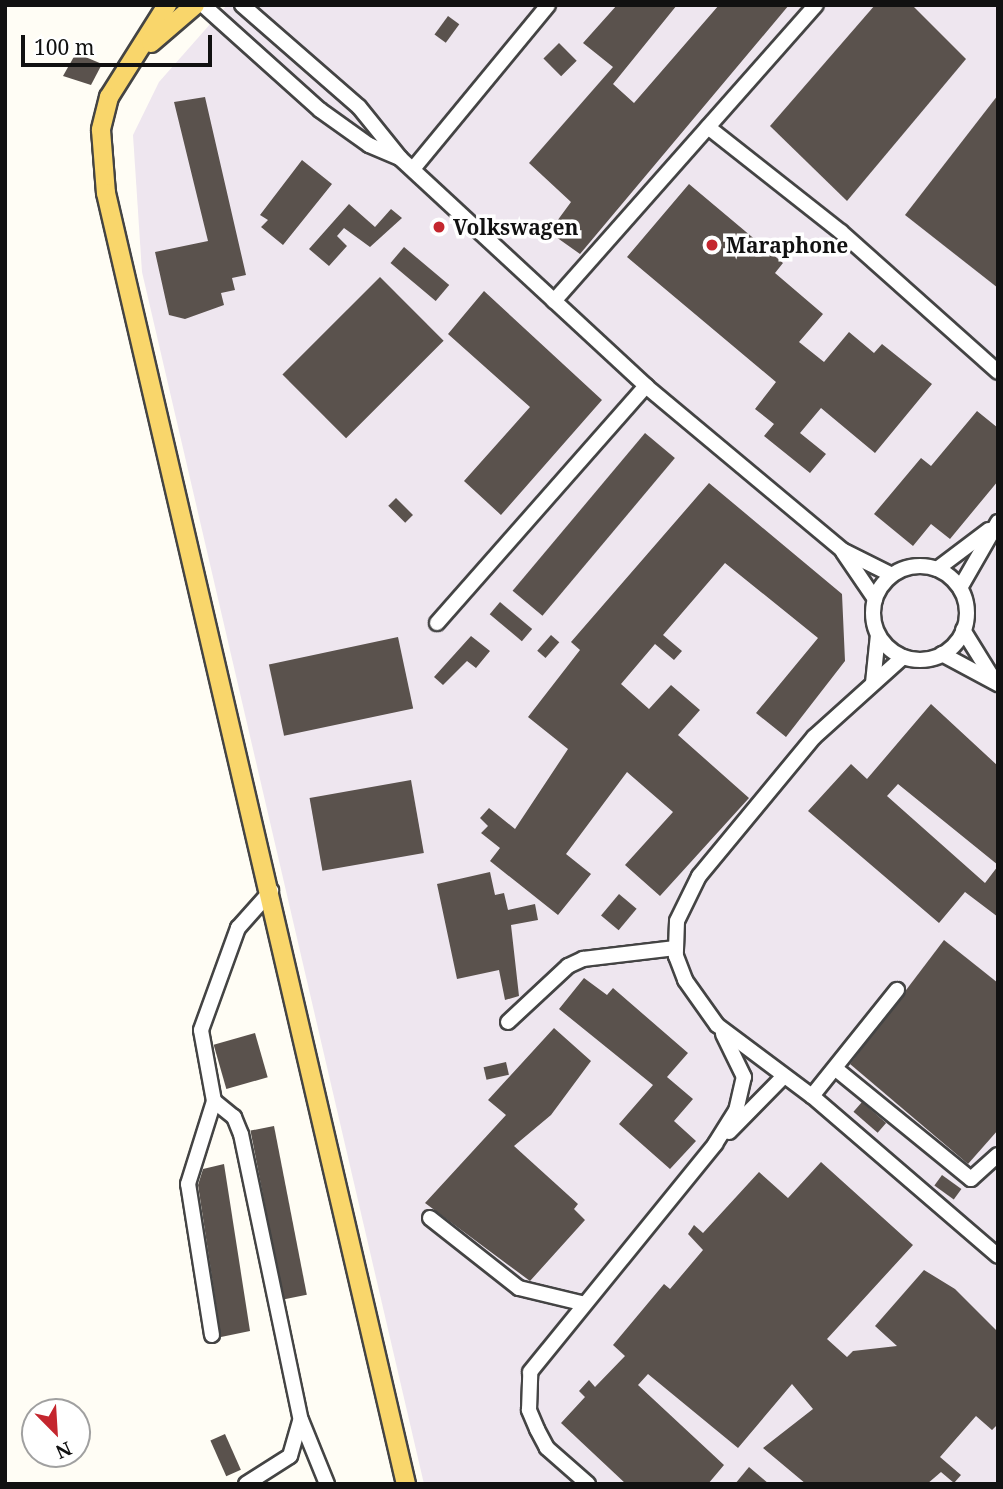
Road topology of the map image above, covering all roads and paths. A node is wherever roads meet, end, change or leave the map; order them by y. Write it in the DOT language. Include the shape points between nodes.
graph roads {
  1 [pos="167,5"];
  2 [pos="195,5"];
  3 [pos="203,5"];
  4 [pos="242,5"];
  5 [pos="548,5"];
  6 [pos="816,5"];
  7 [pos="138,54"];
  8 [pos="708,127"];
  9 [pos="401,159"];
  10 [pos="413,169"];
  11 [pos="554,301"];
  12 [pos="998,372"];
  13 [pos="646,386"];
  14 [pos="995,524"];
  15 [pos="842,551"];
  16 [pos="937,569"];
  17 [pos="892,575"];
  18 [pos="960,588"];
  19 [pos="875,599"];
  20 [pos="437,623"];
  21 [pos="963,630"];
  22 [pos="878,635"];
  23 [pos="942,654"];
  24 [pos="903,657"];
  25 [pos="873,683"];
  26 [pos="996,683"];
  27 [pos="271,891"];
  28 [pos="675,947"];
  29 [pos="897,990"];
  30 [pos="508,1022"];
  31 [pos="717,1025"];
  32 [pos="836,1069"];
  33 [pos="784,1076"];
  34 [pos="812,1096"];
  35 [pos="214,1101"];
  36 [pos="715,1144"];
  37 [pos="998,1155"];
  38 [pos="430,1218"];
  39 [pos="998,1256"];
  40 [pos="581,1303"];
  41 [pos="212,1335"];
  42 [pos="301,1420"];
  43 [pos="246,1484"];
  44 [pos="327,1484"];
  45 [pos="406,1484"];
  46 [pos="588,1484"];
  1 -- 7 [label="main road"];
  2 -- 7 [label="main road"];
  3 -- 9 [label="lane" via="320,110 369,145"];
  4 -- 9 [label="lane" via="359,107"];
  5 -- 10 [label="lane"];
  6 -- 8 [label="lane"];
  7 -- 27 [label="main road" via="118,78 101,130 106,193"];
  8 -- 11 [label="lane"];
  8 -- 12 [label="lane" via="841,232"];
  9 -- 10 [label="lane"];
  10 -- 11 [label="lane"];
  11 -- 13 [label="lane"];
  13 -- 15 [label="lane"];
  13 -- 20 [label="lane"];
  14 -- 16 [label="lane"];
  14 -- 18 [label="lane"];
  15 -- 17 [label="lane"];
  15 -- 19 [label="lane"];
  16 -- 17 [label="lane" via="922,566"];
  16 -- 18 [label="lane"];
  17 -- 19 [label="lane"];
  18 -- 21 [label="lane" via="965,601"];
  19 -- 22 [label="lane"];
  21 -- 23 [label="lane"];
  21 -- 26 [label="lane"];
  22 -- 24 [label="lane"];
  22 -- 25 [label="lane"];
  23 -- 24 [label="lane"];
  23 -- 26 [label="lane"];
  24 -- 25 [label="lane"];
  25 -- 28 [label="lane" via="814,737 699,876 684,899"];
  27 -- 35 [label="lane" via="244,915 204,1018 201,1050"];
  27 -- 45 [label="main road"];
  28 -- 30 [label="lane" via="583,959 568,966"];
  28 -- 31 [label="lane" via="685,980"];
  29 -- 32 [label="lane"];
  31 -- 33 [label="lane"];
  31 -- 36 [label="lane" via="744,1077 743,1094"];
  32 -- 34 [label="lane"];
  32 -- 37 [label="lane" via="966,1176 980,1175"];
  33 -- 34 [label="lane"];
  33 -- 36 [label="lane"];
  34 -- 39 [label="lane"];
  35 -- 41 [label="lane" via="188,1184"];
  35 -- 42 [label="lane" via="234,1117 242,1134"];
  36 -- 40 [label="lane"];
  38 -- 40 [label="lane" via="519,1288"];
  40 -- 46 [label="lane" via="536,1359 528,1388 532,1419 547,1448"];
  42 -- 43 [label="lane" via="290,1456"];
  42 -- 44 [label="lane"];
}
